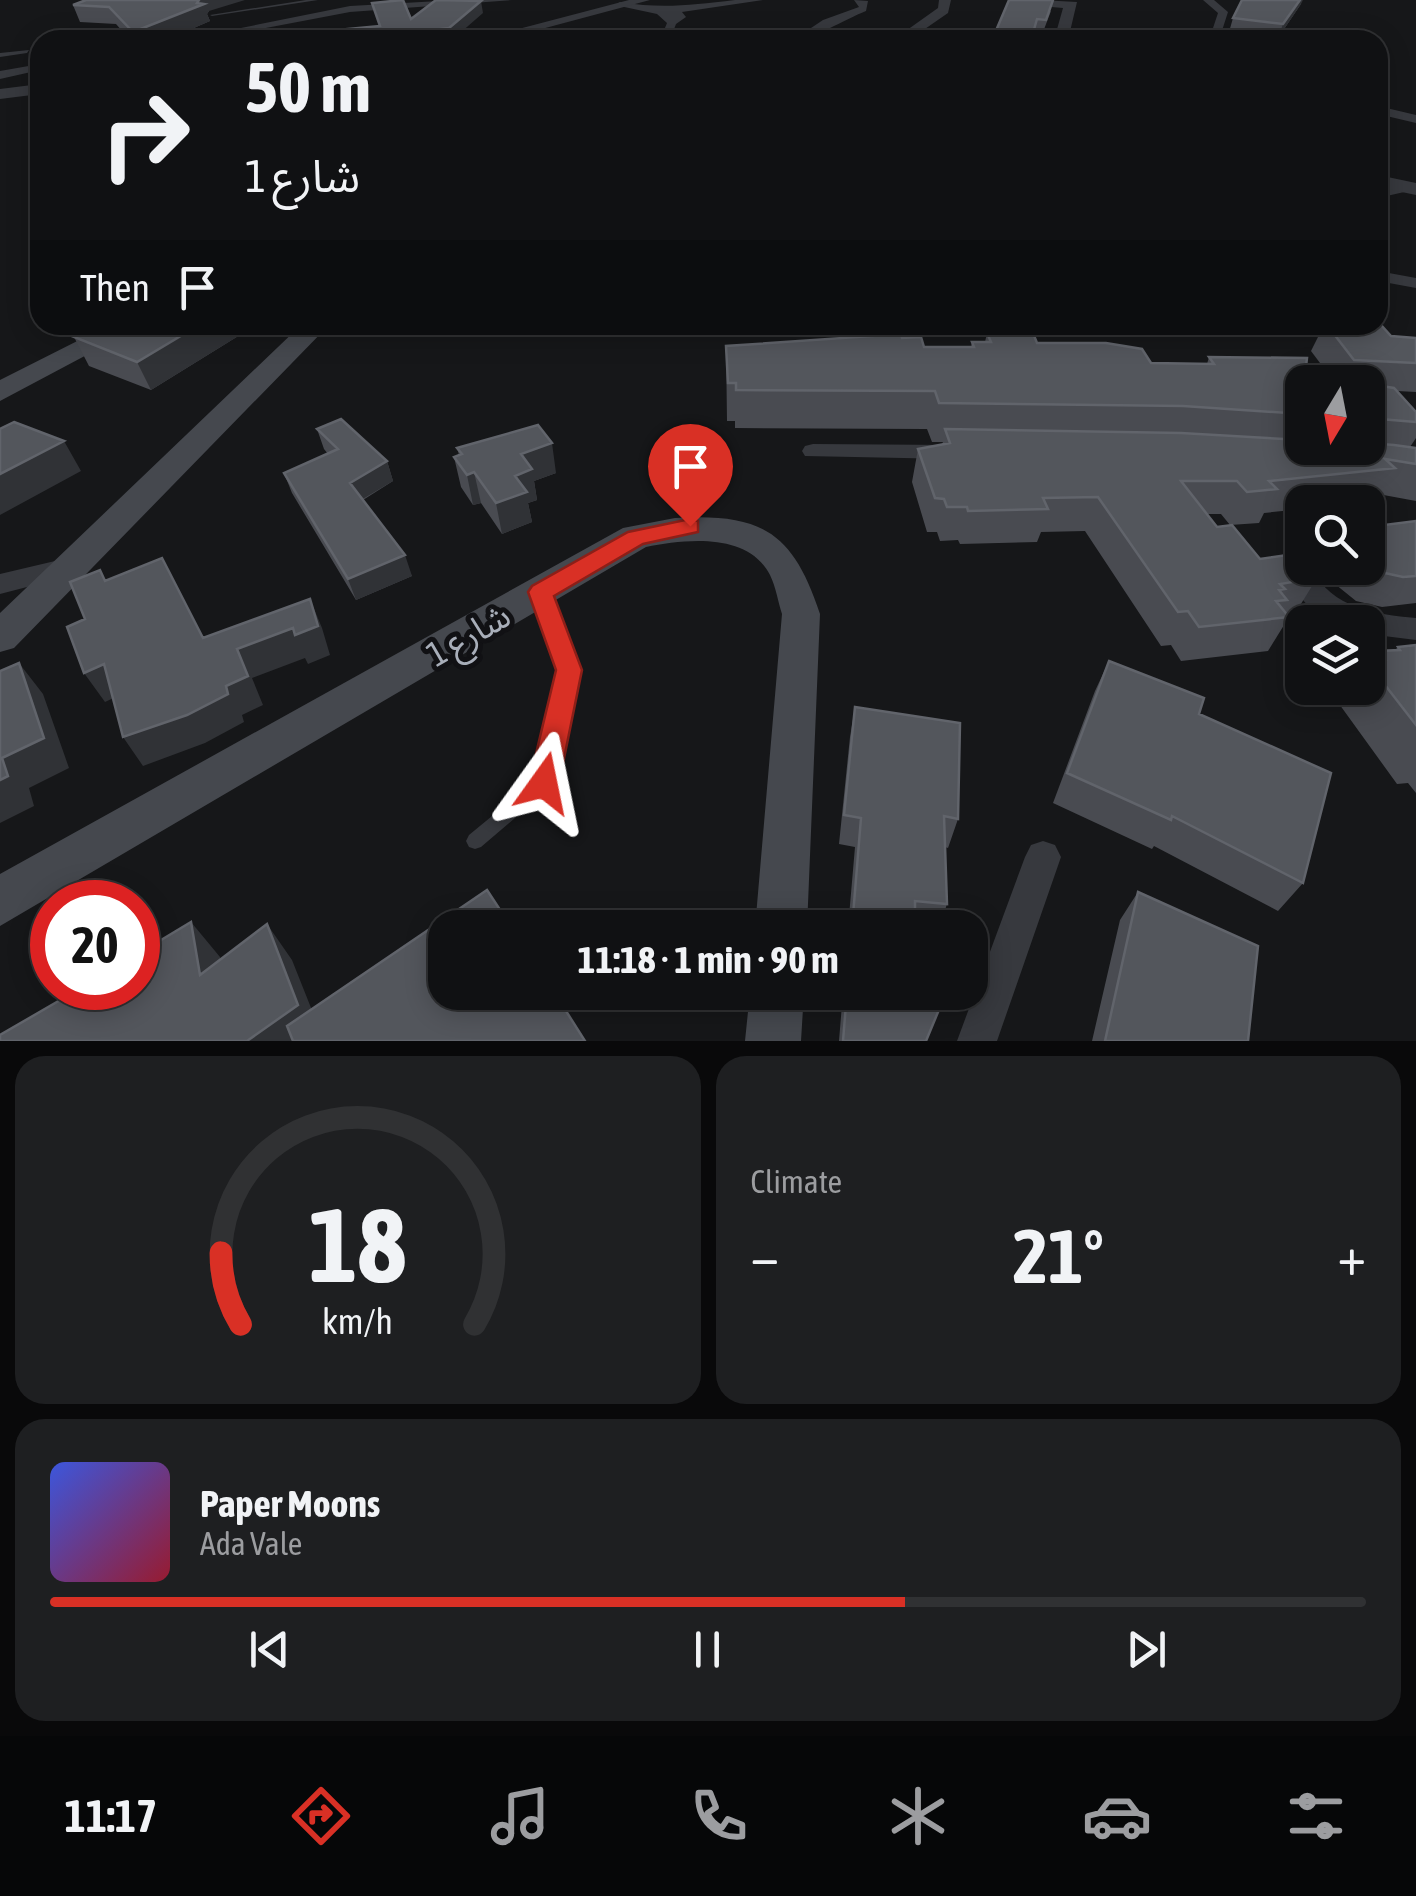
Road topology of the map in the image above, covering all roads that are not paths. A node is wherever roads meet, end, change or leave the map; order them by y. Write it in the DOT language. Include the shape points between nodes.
graph roads {
  1 [pos="316,0"];
  2 [pos="387,0"];
  3 [pos="507,0"];
  4 [pos="644,0"];
  5 [pos="656,0"];
  6 [pos="758,0"];
  7 [pos="859,0"];
  8 [pos="945,0"];
  9 [pos="1208,0"];
  10 [pos="308,1"];
  11 [pos="1058,4"];
  12 [pos="415,5"];
  13 [pos="620,5"];
  14 [pos="680,10"];
  15 [pos="212,11"];
  16 [pos="660,12"];
  17 [pos="672,22"];
  18 [pos="239,30"];
  19 [pos="539,30"];
  20 [pos="669,30"];
  21 [pos="814,30"];
  22 [pos="915,30"];
  23 [pos="1060,30"];
  24 [pos="1217,30"];
  25 [pos="27,51"];
  26 [pos="0,56"];
  27 [pos="30,69"];
  28 [pos="0,74"];
  29 [pos="30,90"];
  30 [pos="0,94"];
  31 [pos="1388,114"];
  32 [pos="1416,119"];
  33 [pos="1388,278"];
  34 [pos="1416,283"];
  35 [pos="111,335"];
  36 [pos="306,335"];
  37 [pos="0,392"];
  38 [pos="813,451"];
  39 [pos="977,452"];
  40 [pos="72,566"];
  41 [pos="0,584"];
  42 [pos="1309,585"];
  43 [pos="540,592"];
  44 [pos="1328,605"];
  45 [pos="1385,625"];
  46 [pos="1416,628"];
  47 [pos="0,636"];
  48 [pos="475,841"];
  49 [pos="1043,857"];
  50 [pos="0,901"];
  51 [pos="782,910"];
  52 [pos="775,1010"];
  53 [pos="774,1041"];
  54 [pos="977,1041"];
  1 -- 10 [label="lane"];
  2 -- 12 [label="lane"];
  3 -- 12 [label="street"];
  4 -- 13 [label="street"];
  5 -- 14 [label="street"];
  6 -- 14 [label="street"];
  7 -- 21 [label="street" via="863,8"];
  8 -- 22 [label="street" via="944,10"];
  9 -- 24 [label="street" via="1223,12"];
  10 -- 15 [label="lane"];
  11 -- 23 [label="street"];
  12 -- 18 [label="street" via="350,9"];
  13 -- 16 [label="street"];
  13 -- 19 [label="street"];
  14 -- 16 [label="street"];
  14 -- 17 [label="street"];
  16 -- 17 [label="street"];
  17 -- 20 [label="street"];
  25 -- 26 [label="lane"];
  27 -- 28 [label="street"];
  29 -- 30 [label="street"];
  31 -- 32 [label="street"];
  33 -- 34 [label="street"];
  35 -- 37 [label="main road"];
  36 -- 40 [label="main road"];
  38 -- 39 [label="street"];
  40 -- 41 [label="street"];
  40 -- 47 [label="main road"];
  42 -- 44 [label="street"];
  43 -- 48 [label="lane" via="569,670 544,783"];
  43 -- 50 [label="main road, شارع 1"];
  43 -- 51 [label="main road, شارع 1" via="636,538 690,526 732,532 785,568 801,614"];
  45 -- 46 [label="street"];
  49 -- 54 [label="street"];
  52 -- 53 [label="main road"];
}
